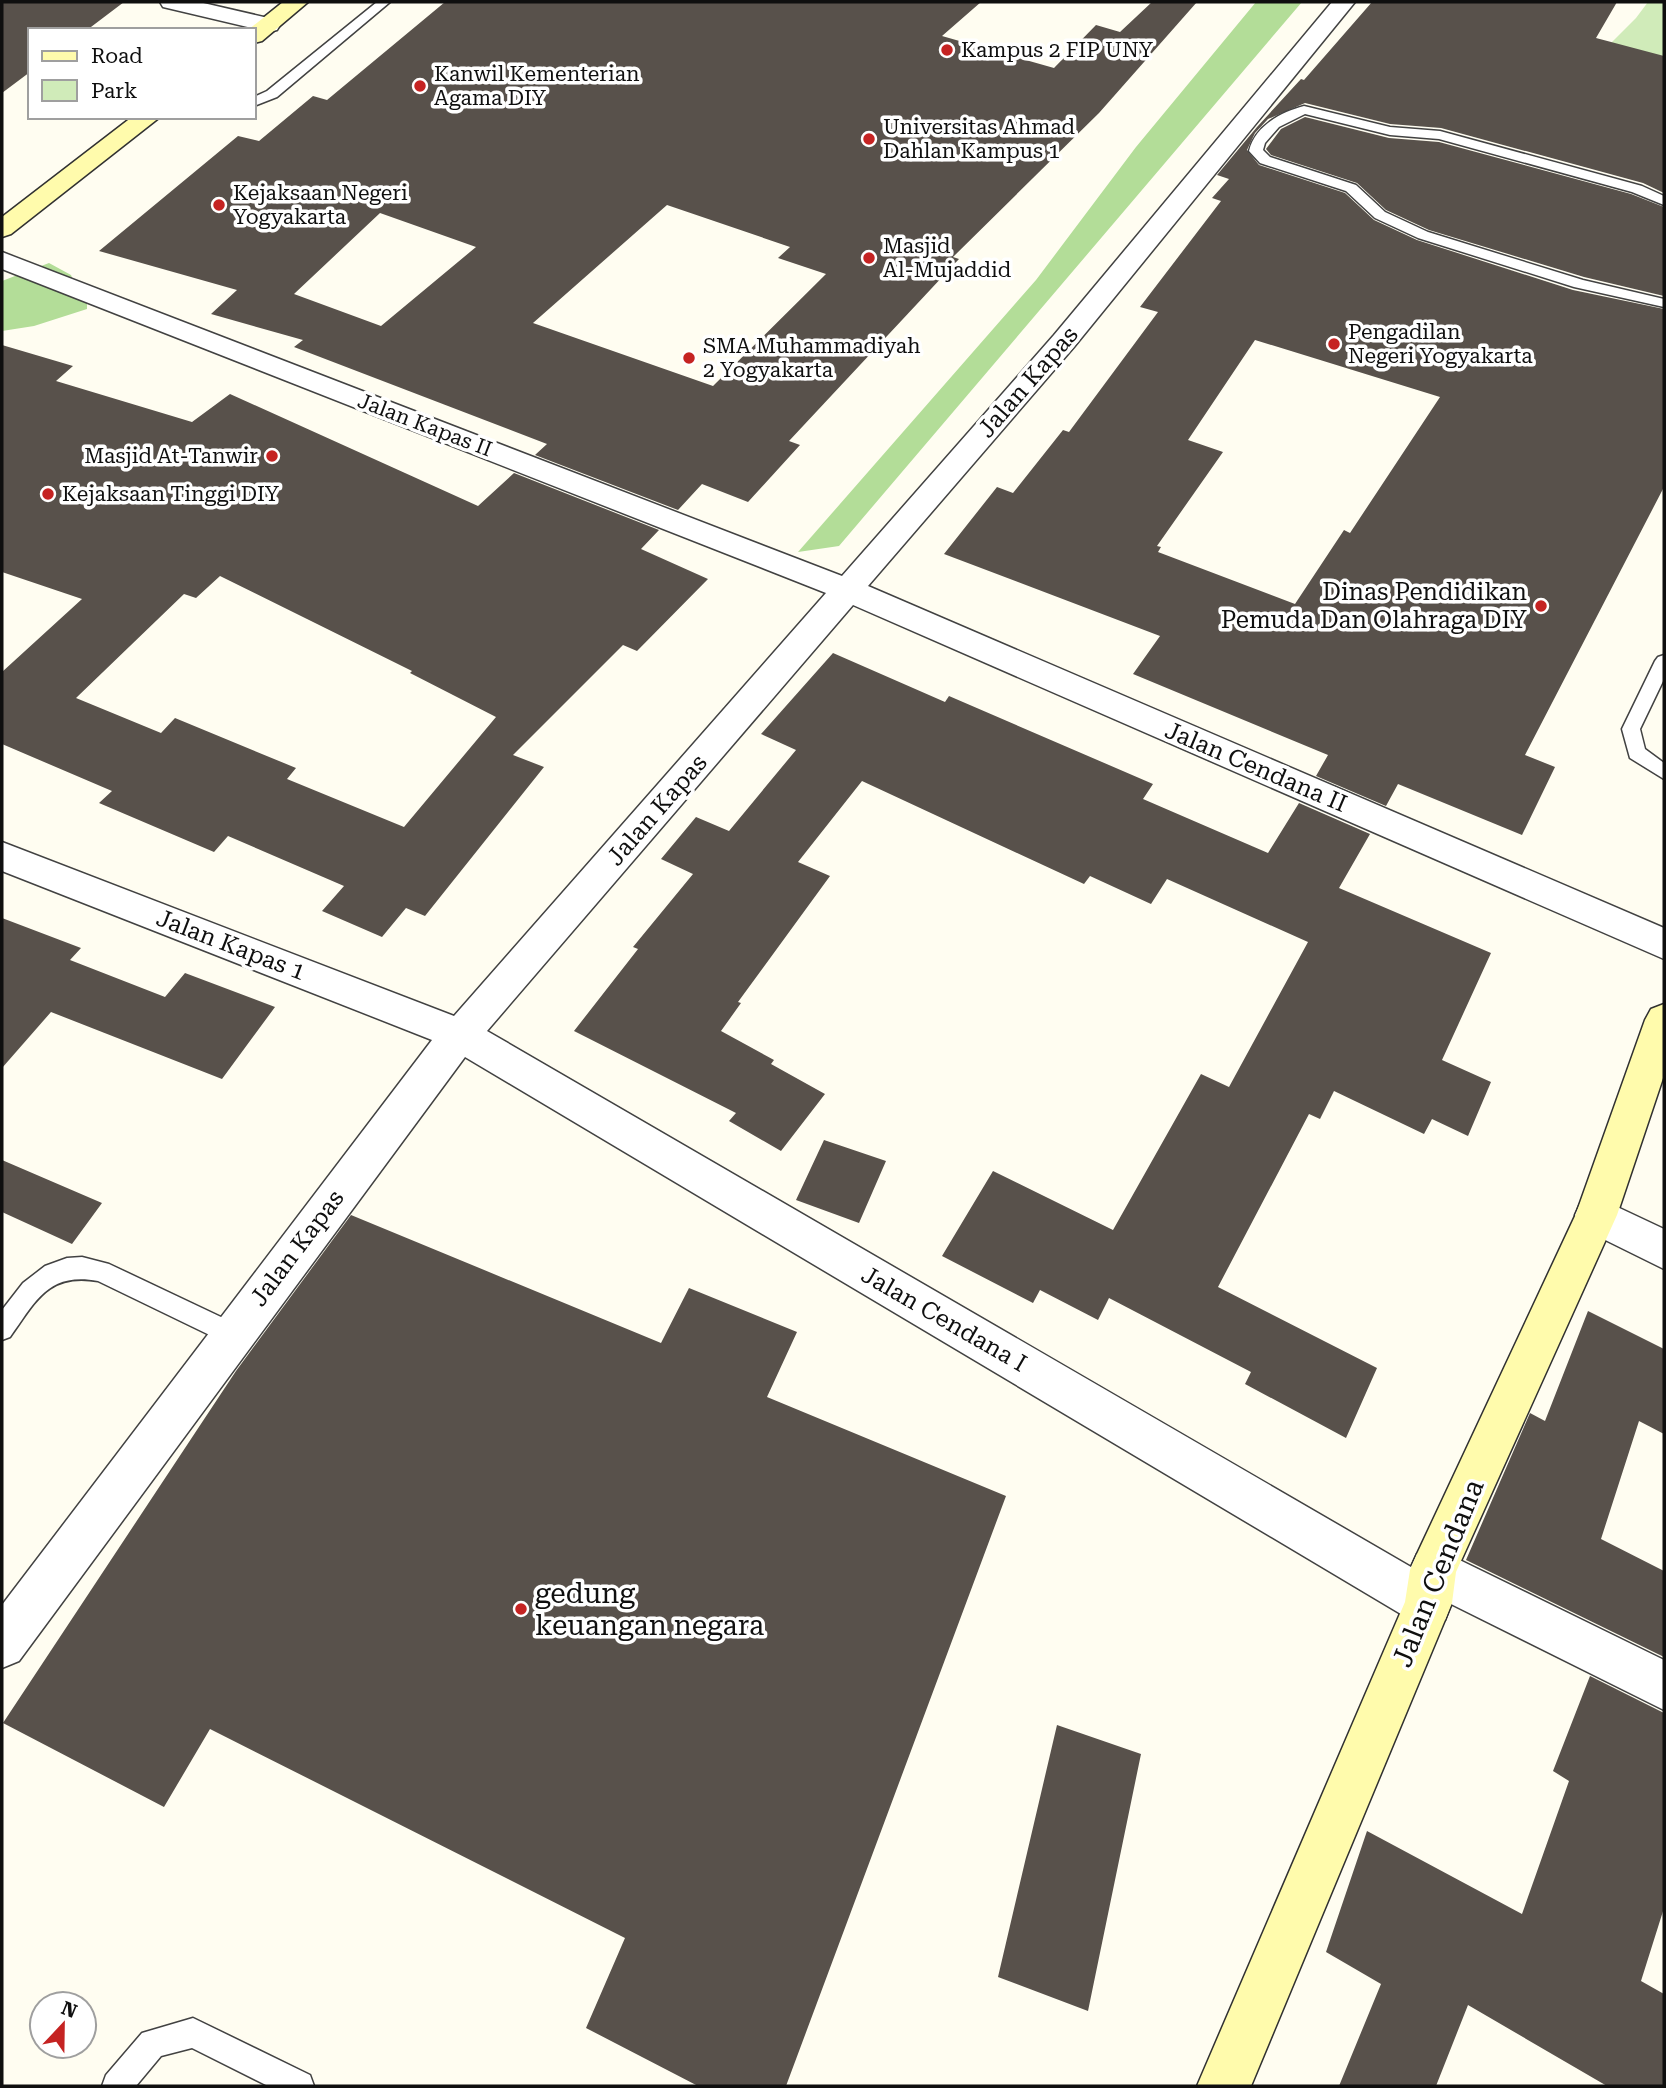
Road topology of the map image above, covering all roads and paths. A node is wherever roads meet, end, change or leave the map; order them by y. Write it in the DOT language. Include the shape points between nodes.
graph roads {
  1 [pos="171,2"];
  2 [pos="298,2"];
  3 [pos="384,2"];
  4 [pos="1344,2"];
  5 [pos="255,28"];
  6 [pos="261,30"];
  7 [pos="256,101"];
  8 [pos="145,119"];
  9 [pos="1664,201"];
  10 [pos="2,229"];
  11 [pos="2,260"];
  12 [pos="1664,303"];
  13 [pos="848,590"];
  14 [pos="1664,661"];
  15 [pos="1664,772"];
  16 [pos="2,856"];
  17 [pos="1664,944"];
  18 [pos="1664,1020"];
  19 [pos="461,1035"];
  20 [pos="1596,1215"];
  21 [pos="1664,1250"];
  22 [pos="2,1329"];
  23 [pos="232,1334"];
  24 [pos="1431,1587"];
  25 [pos="2,1644"];
  26 [pos="1664,1686"];
  27 [pos="117,2086"];
  28 [pos="299,2086"];
  29 [pos="1224,2086"];
  1 -- 5 [label="street"];
  2 -- 6 [label="main road"];
  3 -- 7 [label="lane" via="272,94"];
  4 -- 13 [label="street, Jalan Kapas" via="1064,341"];
  8 -- 10 [label="main road"];
  9 -- 12 [label="lane" via="1637,189 1440,135 1390,131 1304,110 1274,124 1256,151 1265,160 1351,188 1380,215 1423,235 1579,284"];
  11 -- 13 [label="street, Jalan Kapas II"];
  13 -- 17 [label="street, Jalan Cendana II"];
  13 -- 19 [label="street, Jalan Kapas"];
  14 -- 15 [label="lane" via="1631,729 1637,752"];
  16 -- 19 [label="street, Jalan Kapas 1"];
  18 -- 20 [label="main road, Jalan Cendana"];
  19 -- 23 [label="street, Jalan Kapas"];
  19 -- 24 [label="street, Jalan Cendana I"];
  20 -- 21 [label="street"];
  20 -- 24 [label="main road, Jalan Cendana"];
  22 -- 23 [label="lane" via="39,1280 60,1268 85,1266"];
  23 -- 25 [label="street, Jalan Kapas"];
  24 -- 26 [label="street, Jalan Cendana I"];
  24 -- 29 [label="main road, Jalan Cendana"];
  27 -- 28 [label="lane" via="152,2043 193,2033"];
}
